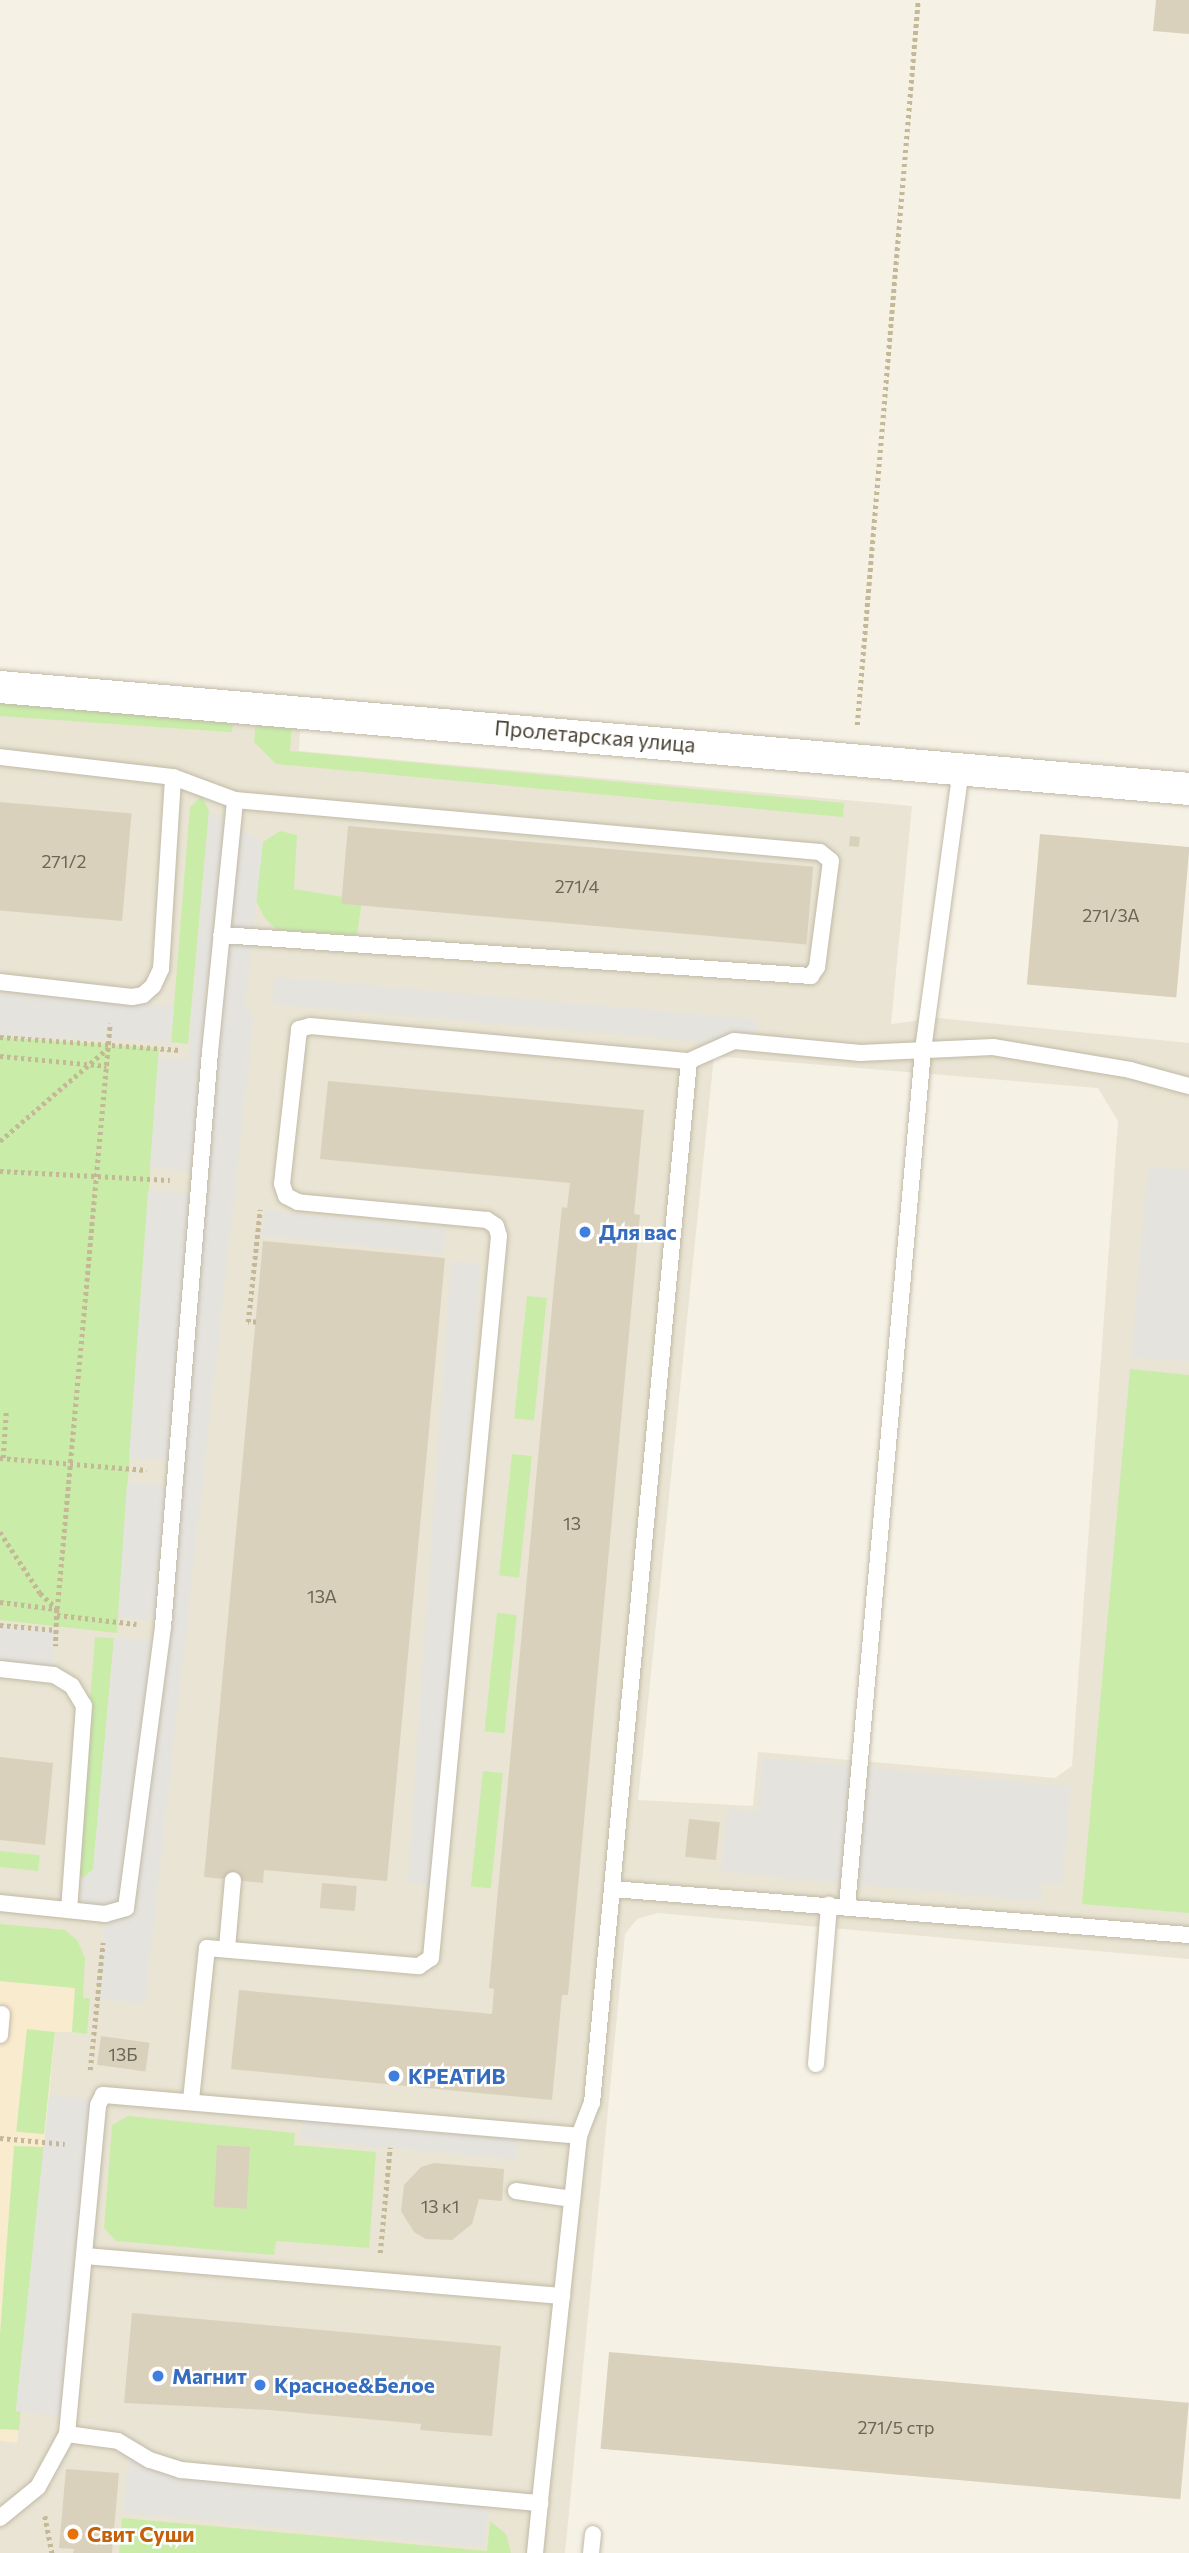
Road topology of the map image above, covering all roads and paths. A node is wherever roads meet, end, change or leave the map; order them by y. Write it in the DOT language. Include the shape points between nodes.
graph roads {
  1 [pos="918,0"];
  2 [pos="0,687"];
  3 [pos="0,757"];
  4 [pos="855,758"];
  5 [pos="961,768"];
  6 [pos="173,777"];
  7 [pos="1189,789"];
  8 [pos="235,800"];
  9 [pos="221,935"];
  10 [pos="0,982"];
  11 [pos="113,995"];
  12 [pos="0,1037"];
  13 [pos="108,1046"];
  14 [pos="923,1050"];
  15 [pos="188,1051"];
  16 [pos="0,1056"];
  17 [pos="689,1061"];
  18 [pos="88,1064"];
  19 [pos="107,1066"];
  20 [pos="1189,1086"];
  21 [pos="0,1141"];
  22 [pos="0,1171"];
  23 [pos="97,1176"];
  24 [pos="199,1181"];
  25 [pos="286,1196"];
  26 [pos="256,1322"];
  27 [pos="6,1412"];
  28 [pos="2,1458"];
  29 [pos="71,1464"];
  30 [pos="176,1472"];
  31 [pos="0,1532"];
  32 [pos="0,1602"];
  33 [pos="57,1612"];
  34 [pos="125,1623"];
  35 [pos="0,1625"];
  36 [pos="56,1630"];
  37 [pos="0,1669"];
  38 [pos="54,1675"];
  39 [pos="233,1880"];
  40 [pos="612,1888"];
  41 [pos="0,1903"];
  42 [pos="829,1905"];
  43 [pos="847,1907"];
  44 [pos="69,1909"];
  45 [pos="105,1914"];
  46 [pos="1189,1935"];
  47 [pos="227,1948"];
  48 [pos="2,2014"];
  49 [pos="0,2035"];
  50 [pos="816,2064"];
  51 [pos="103,2095"];
  52 [pos="191,2100"];
  53 [pos="392,2118"];
  54 [pos="579,2136"];
  55 [pos="0,2138"];
  56 [pos="45,2142"];
  57 [pos="516,2191"];
  58 [pos="572,2199"];
  59 [pos="84,2256"];
  60 [pos="377,2281"];
  61 [pos="562,2296"];
  62 [pos="67,2434"];
  63 [pos="540,2503"];
  64 [pos="0,2518"];
  65 [pos="593,2534"];
  66 [pos="535,2553"];
  67 [pos="591,2553"];
  1 -- 4 [label="path"];
  2 -- 4 [label="street, Пролетарская улица"];
  3 -- 6 [label="lane"];
  4 -- 5 [label="street, Пролетарская улица"];
  5 -- 7 [label="street, Пролетарская улица"];
  5 -- 14 [label="lane"];
  6 -- 8 [label="lane"];
  6 -- 11 [label="lane" via="160,975 143,995"];
  8 -- 9 [label="lane"];
  8 -- 9 [label="lane" via="820,852 829,856 831,866 817,967 811,976"];
  9 -- 24 [label="lane"];
  10 -- 11 [label="lane"];
  11 -- 13 [label="path"];
  12 -- 13 [label="path"];
  13 -- 15 [label="path"];
  13 -- 18 [label="path"];
  13 -- 19 [label="path"];
  14 -- 17 [label="lane" via="860,1053 734,1041"];
  14 -- 20 [label="lane" via="993,1047 1129,1070"];
  14 -- 43 [label="lane"];
  16 -- 18 [label="path"];
  17 -- 25 [label="lane" via="310,1026 299,1029 282,1184"];
  17 -- 40 [label="lane"];
  18 -- 19 [label="path"];
  18 -- 21 [label="path"];
  19 -- 23 [label="path"];
  22 -- 23 [label="path"];
  23 -- 24 [label="path"];
  23 -- 29 [label="path"];
  24 -- 30 [label="lane"];
  25 -- 26 [label="path" via="261,1205 248,1322"];
  25 -- 47 [label="lane" via="298,1202 487,1220 496,1226 499,1236 431,1958 419,1966"];
  27 -- 28 [label="path"];
  28 -- 29 [label="path"];
  29 -- 30 [label="path"];
  29 -- 33 [label="path"];
  30 -- 45 [label="lane" via="163,1628 126,1908"];
  31 -- 33 [label="path"];
  32 -- 33 [label="path"];
  33 -- 34 [label="path"];
  33 -- 36 [label="path"];
  35 -- 36 [label="path"];
  36 -- 38 [label="path"];
  37 -- 38 [label="lane"];
  38 -- 44 [label="lane" via="72,1686 84,1706"];
  39 -- 47 [label="lane"];
  40 -- 42 [label="lane"];
  40 -- 54 [label="lane" via="592,2102"];
  41 -- 44 [label="lane"];
  42 -- 43 [label="lane"];
  42 -- 50 [label="lane"];
  43 -- 46 [label="lane"];
  44 -- 45 [label="lane"];
  45 -- 51 [label="path" via="89,2079"];
  47 -- 52 [label="lane" via="213,1946 204,1953"];
  48 -- 49 [label="lane"];
  51 -- 52 [label="lane"];
  51 -- 59 [label="lane" via="98,2105"];
  52 -- 53 [label="lane"];
  53 -- 54 [label="lane"];
  53 -- 60 [label="path"];
  54 -- 58 [label="lane"];
  55 -- 56 [label="path"];
  57 -- 58 [label="lane"];
  58 -- 61 [label="lane"];
  59 -- 60 [label="lane"];
  59 -- 62 [label="lane"];
  60 -- 61 [label="lane"];
  61 -- 63 [label="lane"];
  62 -- 63 [label="lane" via="118,2441 150,2460 181,2470"];
  62 -- 64 [label="lane" via="38,2487"];
  63 -- 66 [label="lane"];
  65 -- 67 [label="lane"];
}
